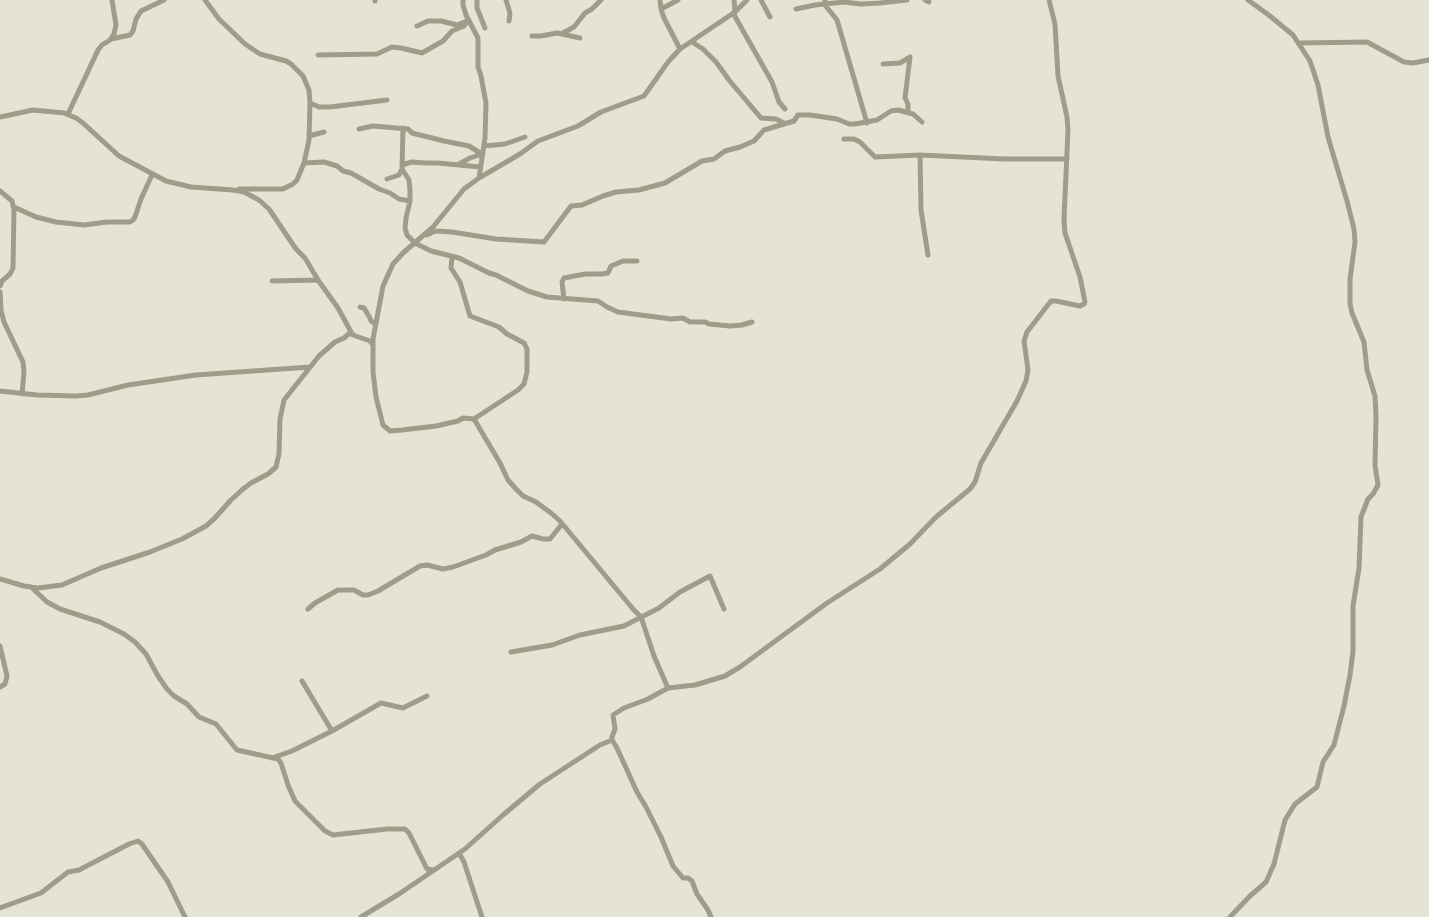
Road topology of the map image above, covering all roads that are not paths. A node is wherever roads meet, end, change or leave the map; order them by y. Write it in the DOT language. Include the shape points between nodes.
graph roads {
  1 [pos="112,0"];
  2 [pos="164,0"];
  3 [pos="205,0"];
  4 [pos="463,0"];
  5 [pos="477,0"];
  6 [pos="506,0"];
  7 [pos="601,0"];
  8 [pos="660,0"];
  9 [pos="678,0"];
  10 [pos="734,0"];
  11 [pos="747,0"];
  12 [pos="761,0"];
  13 [pos="907,0"];
  14 [pos="1049,0"];
  15 [pos="1248,0"];
  16 [pos="825,2"];
  17 [pos="661,9"];
  18 [pos="796,9"];
  19 [pos="734,12"];
  20 [pos="770,17"];
  21 [pos="468,20"];
  22 [pos="509,21"];
  23 [pos="417,26"];
  24 [pos="485,28"];
  25 [pos="563,33"];
  26 [pos="532,36"];
  27 [pos="580,38"];
  28 [pos="110,40"];
  29 [pos="692,42"];
  30 [pos="1300,43"];
  31 [pos="680,49"];
  32 [pos="318,55"];
  33 [pos="1429,60"];
  34 [pos="883,64"];
  35 [pos="387,100"];
  36 [pos="310,103"];
  37 [pos="785,109"];
  38 [pos="908,112"];
  39 [pos="68,114"];
  40 [pos="0,117"];
  41 [pos="922,122"];
  42 [pos="784,123"];
  43 [pos="867,123"];
  44 [pos="403,128"];
  45 [pos="359,129"];
  46 [pos="324,132"];
  47 [pos="309,136"];
  48 [pos="525,136"];
  49 [pos="844,139"];
  50 [pos="484,146"];
  51 [pos="482,154"];
  52 [pos="920,155"];
  53 [pos="1067,159"];
  54 [pos="304,163"];
  55 [pos="458,165"];
  56 [pos="402,167"];
  57 [pos="480,167"];
  58 [pos="152,175"];
  59 [pos="479,178"];
  60 [pos="387,179"];
  61 [pos="233,190"];
  62 [pos="0,191"];
  63 [pos="410,201"];
  64 [pos="14,207"];
  65 [pos="423,237"];
  66 [pos="415,243"];
  67 [pos="928,255"];
  68 [pos="452,256"];
  69 [pos="637,261"];
  70 [pos="318,280"];
  71 [pos="272,281"];
  72 [pos="0,286"];
  73 [pos="0,292"];
  74 [pos="564,299"];
  75 [pos="360,307"];
  76 [pos="752,322"];
  77 [pos="375,324"];
  78 [pos="351,332"];
  79 [pos="374,346"];
  80 [pos="310,367"];
  81 [pos="0,391"];
  82 [pos="22,394"];
  83 [pos="474,419"];
  84 [pos="562,524"];
  85 [pos="0,579"];
  86 [pos="31,587"];
  87 [pos="308,609"];
  88 [pos="724,609"];
  89 [pos="641,617"];
  90 [pos="0,646"];
  91 [pos="511,652"];
  92 [pos="302,681"];
  93 [pos="0,687"];
  94 [pos="668,688"];
  95 [pos="427,696"];
  96 [pos="332,731"];
  97 [pos="612,740"];
  98 [pos="270,759"];
  99 [pos="459,853"];
  100 [pos="434,870"];
  101 [pos="0,908"];
  102 [pos="184,917"];
  103 [pos="361,917"];
  104 [pos="482,917"];
  105 [pos="711,917"];
  106 [pos="1230,917"];
  1 -- 28 [label="street" via="116,28"];
  2 -- 28 [label="street" via="141,11 130,35"];
  3 -- 36 [label="street" via="219,20 245,44 266,56 286,61 300,73 308,86"];
  4 -- 21 [label="street"];
  5 -- 24 [label="street"];
  6 -- 22 [label="street"];
  7 -- 25 [label="street"];
  8 -- 17 [label="street"];
  9 -- 17 [label="street"];
  10 -- 19 [label="street"];
  11 -- 19 [label="street"];
  12 -- 20 [label="street"];
  13 -- 16 [label="street"];
  14 -- 53 [label="street" via="1067,117"];
  15 -- 30 [label="street"];
  16 -- 18 [label="street"];
  16 -- 43 [label="street" via="837,20"];
  17 -- 31 [label="street"];
  19 -- 29 [label="street"];
  19 -- 37 [label="street"];
  21 -- 23 [label="street" via="457,25 428,21"];
  21 -- 32 [label="street" via="422,53 392,47 377,54"];
  21 -- 50 [label="street" via="478,38 478,67 486,103"];
  25 -- 26 [label="street"];
  25 -- 27 [label="street"];
  28 -- 39 [label="street" via="98,50"];
  29 -- 31 [label="street"];
  29 -- 42 [label="street" via="716,62 761,118"];
  30 -- 33 [label="street" via="1362,41 1406,63"];
  30 -- 106 [label="street" via="1315,74 1354,229 1350,304 1365,342 1367,370 1375,396 1377,485 1361,518 1353,651 1334,745 1323,762 1317,787 1295,804 1285,820 1266,882"];
  31 -- 59 [label="street" via="644,96 538,141"];
  34 -- 38 [label="street" via="900,63 910,57 905,98"];
  35 -- 36 [label="street" via="330,107"];
  36 -- 47 [label="street"];
  38 -- 41 [label="street"];
  38 -- 43 [label="street" via="891,111"];
  39 -- 40 [label="street" via="33,110"];
  39 -- 58 [label="street" via="119,156"];
  42 -- 43 [label="street" via="794,121 798,115 810,115 849,124"];
  42 -- 65 [label="street" via="665,183 571,206 544,242 435,231"];
  44 -- 45 [label="street"];
  44 -- 51 [label="street" via="469,146"];
  44 -- 56 [label="street"];
  46 -- 47 [label="street"];
  47 -- 54 [label="street"];
  48 -- 50 [label="street" via="505,144"];
  49 -- 52 [label="street" via="860,142 875,157"];
  50 -- 51 [label="street"];
  51 -- 55 [label="street"];
  51 -- 57 [label="street"];
  52 -- 53 [label="street"];
  52 -- 67 [label="street" via="921,210"];
  53 -- 94 [label="street" via="1065,233 1085,302 1080,306 1050,302 1027,332 1026,381 970,489 880,569 740,667 695,685"];
  54 -- 61 [label="street" via="297,180 289,187"];
  54 -- 63 [label="street" via="338,166 399,199"];
  55 -- 56 [label="street" via="412,162"];
  55 -- 57 [label="street"];
  56 -- 60 [label="street" via="399,175"];
  56 -- 63 [label="street" via="409,180"];
  57 -- 59 [label="street"];
  58 -- 61 [label="street" via="181,185"];
  58 -- 64 [label="street" via="130,222 77,225 36,218"];
  59 -- 65 [label="street" via="464,189"];
  61 -- 70 [label="street" via="244,192 269,209"];
  62 -- 64 [label="street" via="11,199"];
  63 -- 66 [label="street" via="405,228"];
  64 -- 72 [label="street" via="13,268"];
  65 -- 66 [label="street"];
  66 -- 68 [label="street"];
  66 -- 77 [label="street" via="389,271"];
  68 -- 74 [label="street" via="528,291"];
  68 -- 83 [label="street" via="451,268 460,282 470,316 499,327 527,349 524,384"];
  69 -- 74 [label="street" via="611,266 608,273 564,278"];
  70 -- 71 [label="street"];
  70 -- 78 [label="street"];
  73 -- 82 [label="street" via="3,318 23,362"];
  74 -- 76 [label="street" via="598,301 618,312 690,322 729,326"];
  75 -- 77 [label="street"];
  77 -- 79 [label="street"];
  78 -- 79 [label="street"];
  78 -- 80 [label="street" via="332,344"];
  79 -- 83 [label="street" via="376,397 387,429"];
  80 -- 82 [label="street" via="196,375 88,395"];
  80 -- 86 [label="street" via="284,400 276,467 243,489 214,519 182,539 150,552 68,582"];
  81 -- 82 [label="street"];
  83 -- 84 [label="street" via="508,480"];
  84 -- 87 [label="street" via="550,539 532,536 453,567 420,566 368,595 338,590"];
  84 -- 89 [label="street"];
  85 -- 86 [label="street"];
  86 -- 98 [label="street" via="60,609 124,634 146,654 174,696 199,717 216,724 234,747"];
  88 -- 89 [label="street" via="710,576"];
  89 -- 91 [label="street" via="624,626"];
  89 -- 94 [label="street"];
  90 -- 93 [label="street" via="7,676"];
  92 -- 96 [label="street"];
  94 -- 97 [label="street" via="613,715"];
  95 -- 96 [label="street" via="404,708 381,703"];
  96 -- 98 [label="street"];
  97 -- 99 [label="street" via="540,784"];
  97 -- 105 [label="street" via="673,866 683,878 692,881"];
  98 -- 100 [label="street" via="278,759 295,801 328,833 405,829 427,869"];
  99 -- 100 [label="street"];
  99 -- 104 [label="street"];
  100 -- 103 [label="street"];
  101 -- 102 [label="street" via="41,893 68,872 139,841 168,882"];
}
